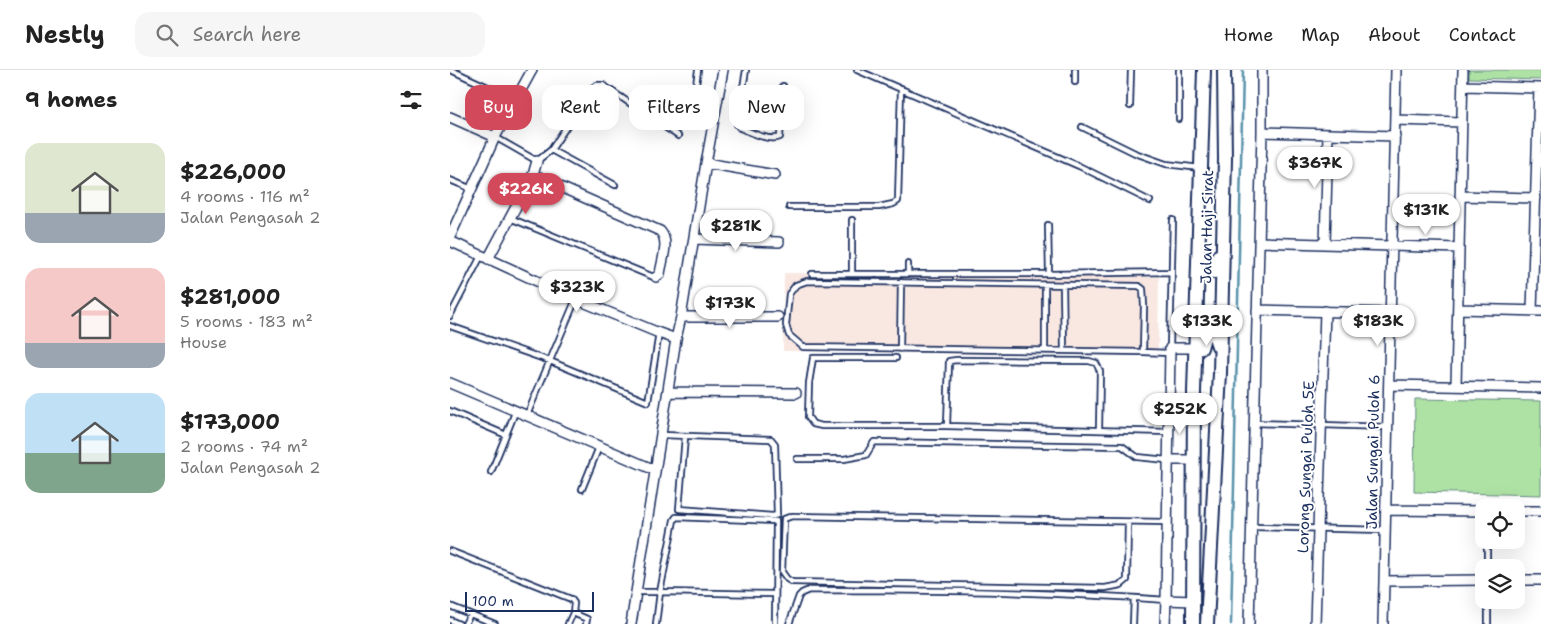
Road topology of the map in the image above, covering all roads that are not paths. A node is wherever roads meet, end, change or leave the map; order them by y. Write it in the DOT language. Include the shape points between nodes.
graph roads {
  1 [pos="451,70"];
  2 [pos="532,70"];
  3 [pos="698,70"];
  4 [pos="723,70"];
  5 [pos="746,70"];
  6 [pos="857,70"];
  7 [pos="1075,70"];
  8 [pos="1131,70"];
  9 [pos="1179,70"];
  10 [pos="1204,70"];
  11 [pos="1224,70"];
  12 [pos="1262,70"];
  13 [pos="1396,70"];
  14 [pos="1463,70"];
  15 [pos="1074,82"];
  16 [pos="483,85"];
  17 [pos="525,85"];
  18 [pos="696,85"];
  19 [pos="743,85"];
  20 [pos="1463,86"];
  21 [pos="900,88"];
  22 [pos="1540,88"];
  23 [pos="1130,106"];
  24 [pos="450,117"];
  25 [pos="1179,119"];
  26 [pos="1395,120"];
  27 [pos="1462,122"];
  28 [pos="1082,127"];
  29 [pos="500,130"];
  30 [pos="746,130"];
  31 [pos="780,130"];
  32 [pos="1262,132"];
  33 [pos="1328,134"];
  34 [pos="678,136"];
  35 [pos="1395,136"];
  36 [pos="496,137"];
  37 [pos="551,150"];
  38 [pos="537,161"];
  39 [pos="706,163"];
  40 [pos="1539,164"];
  41 [pos="1201,168"];
  42 [pos="534,175"];
  43 [pos="775,175"];
  44 [pos="450,180"];
  45 [pos="615,186"];
  46 [pos="472,189"];
  47 [pos="1460,196"];
  48 [pos="1536,198"];
  49 [pos="1150,201"];
  50 [pos="789,207"];
  51 [pos="510,218"];
  52 [pos="1223,219"];
  53 [pos="852,220"];
  54 [pos="1172,220"];
  55 [pos="1200,222"];
  56 [pos="1048,225"];
  57 [pos="450,237"];
  58 [pos="694,239"];
  59 [pos="1538,240"];
  60 [pos="450,242"];
  61 [pos="779,242"];
  62 [pos="1259,242"];
  63 [pos="1325,244"];
  64 [pos="1392,247"];
  65 [pos="1459,248"];
  66 [pos="485,258"];
  67 [pos="908,264"];
  68 [pos="1171,272"];
  69 [pos="852,273"];
  70 [pos="908,273"];
  71 [pos="812,274"];
  72 [pos="1049,274"];
  73 [pos="656,276"];
  74 [pos="901,282"];
  75 [pos="1044,285"];
  76 [pos="1062,285"];
  77 [pos="576,299"];
  78 [pos="1458,309"];
  79 [pos="1257,310"];
  80 [pos="1324,311"];
  81 [pos="1536,311"];
  82 [pos="1390,313"];
  83 [pos="450,316"];
  84 [pos="681,317"];
  85 [pos="778,317"];
  86 [pos="450,326"];
  87 [pos="660,333"];
  88 [pos="676,338"];
  89 [pos="1196,348"];
  90 [pos="900,349"];
  91 [pos="1045,350"];
  92 [pos="1064,350"];
  93 [pos="1170,350"];
  94 [pos="1142,352"];
  95 [pos="896,358"];
  96 [pos="550,361"];
  97 [pos="1220,373"];
  98 [pos="450,383"];
  99 [pos="1389,385"];
  100 [pos="1456,386"];
  101 [pos="1541,388"];
  102 [pos="668,392"];
  103 [pos="1194,392"];
  104 [pos="796,393"];
  105 [pos="516,410"];
  106 [pos="450,411"];
  107 [pos="527,415"];
  108 [pos="1254,423"];
  109 [pos="1321,425"];
  110 [pos="946,426"];
  111 [pos="1388,427"];
  112 [pos="1098,430"];
  113 [pos="1168,432"];
  114 [pos="662,435"];
  115 [pos="506,436"];
  116 [pos="685,437"];
  117 [pos="599,447"];
  118 [pos="797,459"];
  119 [pos="1167,460"];
  120 [pos="1193,460"];
  121 [pos="656,470"];
  122 [pos="491,472"];
  123 [pos="582,489"];
  124 [pos="1386,510"];
  125 [pos="1475,511"];
  126 [pos="1525,511"];
  127 [pos="1541,511"];
  128 [pos="1128,522"];
  129 [pos="1167,522"];
  130 [pos="1251,527"];
  131 [pos="1318,528"];
  132 [pos="1385,530"];
  133 [pos="450,551"];
  134 [pos="1475,580"];
  135 [pos="1525,580"];
  136 [pos="1541,580"];
  137 [pos="1384,581"];
  138 [pos="636,592"];
  139 [pos="660,592"];
  140 [pos="775,594"];
  141 [pos="1134,598"];
  142 [pos="1166,600"];
  143 [pos="1193,601"];
  144 [pos="450,606"];
  145 [pos="1488,609"];
  146 [pos="573,613"];
  147 [pos="470,614"];
  148 [pos="450,620"];
  149 [pos="459,624"];
  150 [pos="465,624"];
  151 [pos="495,624"];
  152 [pos="568,624"];
  153 [pos="586,624"];
  154 [pos="631,624"];
  155 [pos="656,624"];
  156 [pos="775,624"];
  157 [pos="789,624"];
  158 [pos="1133,624"];
  159 [pos="1165,624"];
  160 [pos="1193,624"];
  161 [pos="1207,624"];
  162 [pos="1249,624"];
  163 [pos="1315,624"];
  164 [pos="1383,624"];
  165 [pos="1488,624"];
  1 -- 16 [label="lane"];
  2 -- 17 [label="street"];
  3 -- 18 [label="lane"];
  4 -- 39 [label="street"];
  5 -- 19 [label="lane"];
  6 -- 21 [label="lane"];
  7 -- 15 [label="lane"];
  8 -- 23 [label="lane"];
  9 -- 25 [label="lane"];
  10 -- 41 [label="main road, Jalan Haji Sirat"];
  11 -- 52 [label="main road, Jalan Haji Sirat"];
  12 -- 32 [label="street"];
  13 -- 26 [label="street, Jalan Sungai Puloh 6"];
  14 -- 20 [label="street"];
  20 -- 22 [label="street"];
  20 -- 27 [label="street"];
  21 -- 49 [label="lane" via="1079,166"];
  21 -- 50 [label="lane" via="898,201 879,207"];
  22 -- 40 [label="street"];
  24 -- 36 [label="street"];
  26 -- 27 [label="street"];
  26 -- 35 [label="street, Jalan Sungai Puloh 6"];
  27 -- 47 [label="street"];
  28 -- 41 [label="lane" via="1135,154 1166,164"];
  29 -- 36 [label="street"];
  30 -- 31 [label="lane" via="778,139"];
  32 -- 33 [label="street"];
  32 -- 62 [label="street"];
  33 -- 35 [label="street"];
  33 -- 63 [label="street"];
  34 -- 37 [label="lane" via="597,84"];
  35 -- 64 [label="street, Jalan Sungai Puloh 6"];
  36 -- 38 [label="lane"];
  36 -- 46 [label="street"];
  37 -- 38 [label="lane"];
  37 -- 45 [label="lane"];
  38 -- 42 [label="street"];
  39 -- 43 [label="street"];
  39 -- 58 [label="street"];
  40 -- 48 [label="street"];
  41 -- 55 [label="main road, Jalan Haji Sirat"];
  42 -- 51 [label="street"];
  42 -- 73 [label="street" via="660,230 666,242 660,274"];
  44 -- 46 [label="lane"];
  46 -- 57 [label="street"];
  47 -- 48 [label="street"];
  47 -- 65 [label="street"];
  48 -- 59 [label="street"];
  51 -- 66 [label="street"];
  51 -- 73 [label="lane"];
  52 -- 55 [label="main road" via="1214,272 1205,269"];
  52 -- 97 [label="main road, Jalan Haji Sirat"];
  53 -- 69 [label="lane"];
  54 -- 68 [label="lane"];
  55 -- 89 [label="main road, Jalan Haji Sirat"];
  56 -- 72 [label="lane"];
  58 -- 61 [label="street"];
  58 -- 84 [label="street"];
  59 -- 81 [label="street"];
  60 -- 66 [label="street"];
  62 -- 63 [label="street"];
  62 -- 79 [label="street"];
  63 -- 64 [label="street"];
  64 -- 65 [label="street"];
  64 -- 82 [label="street, Jalan Sungai Puloh 6"];
  65 -- 78 [label="street"];
  66 -- 77 [label="street"];
  66 -- 83 [label="lane"];
  67 -- 70 [label="lane"];
  68 -- 72 [label="lane"];
  68 -- 93 [label="lane"];
  69 -- 70 [label="lane"];
  69 -- 71 [label="lane"];
  70 -- 72 [label="lane"];
  74 -- 75 [label="lane"];
  74 -- 90 [label="lane"];
  74 -- 90 [label="lane" via="807,281 796,285 789,294 786,325 789,334 803,347"];
  75 -- 76 [label="lane"];
  75 -- 91 [label="lane"];
  76 -- 92 [label="lane"];
  76 -- 94 [label="lane" via="1139,286 1144,306"];
  77 -- 87 [label="street"];
  77 -- 96 [label="lane"];
  78 -- 81 [label="street"];
  78 -- 100 [label="street"];
  79 -- 80 [label="street"];
  79 -- 108 [label="street"];
  80 -- 82 [label="street"];
  80 -- 109 [label="street, Lorong Sungai Puloh 5E"];
  82 -- 99 [label="street, Jalan Sungai Puloh 6"];
  84 -- 85 [label="street"];
  84 -- 88 [label="street"];
  86 -- 96 [label="lane"];
  87 -- 88 [label="street"];
  87 -- 96 [label="lane" via="648,402"];
  88 -- 102 [label="street"];
  89 -- 93 [label="street"];
  89 -- 103 [label="main road, Jalan Haji Sirat"];
  90 -- 91 [label="lane"];
  91 -- 92 [label="lane"];
  92 -- 94 [label="lane"];
  93 -- 94 [label="lane"];
  93 -- 113 [label="street"];
  95 -- 110 [label="lane" via="813,358 808,417 813,424"];
  96 -- 107 [label="lane"];
  97 -- 103 [label="main road" via="1217,340 1210,330 1202,342"];
  97 -- 161 [label="main road, Jalan Haji Sirat"];
  98 -- 105 [label="street"];
  99 -- 100 [label="street"];
  99 -- 111 [label="street, Jalan Sungai Puloh 6"];
  100 -- 101 [label="street"];
  102 -- 104 [label="street"];
  102 -- 114 [label="street"];
  103 -- 120 [label="main road, Jalan Haji Sirat"];
  105 -- 107 [label="street"];
  105 -- 115 [label="lane"];
  106 -- 115 [label="lane"];
  107 -- 117 [label="street"];
  108 -- 109 [label="lane"];
  108 -- 130 [label="street"];
  109 -- 111 [label="lane"];
  109 -- 131 [label="street, Lorong Sungai Puloh 5E"];
  110 -- 112 [label="lane"];
  110 -- 112 [label="lane" via="949,361 1089,361 1096,363 1100,371"];
  111 -- 124 [label="street, Jalan Sungai Puloh 6"];
  112 -- 113 [label="lane"];
  113 -- 119 [label="street"];
  114 -- 116 [label="lane"];
  114 -- 121 [label="street"];
  115 -- 122 [label="lane"];
  116 -- 116 [label="lane" via="771,439 775,444 777,515 679,509"];
  117 -- 121 [label="street"];
  117 -- 123 [label="lane"];
  118 -- 119 [label="lane" via="844,459 866,455 874,442 1122,446 1137,457"];
  119 -- 120 [label="street"];
  119 -- 129 [label="street"];
  120 -- 143 [label="main road, Jalan Haji Sirat"];
  121 -- 138 [label="street"];
  124 -- 125 [label="street"];
  124 -- 132 [label="street, Jalan Sungai Puloh 6"];
  126 -- 127 [label="street"];
  128 -- 128 [label="lane" via="1127,580 1121,585 1105,588 792,582 782,572 784,519 792,516"];
  128 -- 129 [label="lane"];
  129 -- 142 [label="street"];
  130 -- 131 [label="lane"];
  130 -- 162 [label="street"];
  131 -- 132 [label="lane"];
  131 -- 163 [label="street, Lorong Sungai Puloh 5E"];
  132 -- 137 [label="street, Jalan Sungai Puloh 6"];
  133 -- 146 [label="lane" via="571,599"];
  134 -- 137 [label="street"];
  135 -- 136 [label="street"];
  137 -- 164 [label="street, Jalan Sungai Puloh 6"];
  138 -- 139 [label="lane"];
  138 -- 154 [label="street"];
  139 -- 140 [label="lane"];
  139 -- 140 [label="lane" via="674,520 678,516 776,521"];
  139 -- 155 [label="lane"];
  140 -- 156 [label="lane"];
  141 -- 142 [label="lane"];
  141 -- 157 [label="lane" via="916,590 809,590 799,596"];
  141 -- 158 [label="lane"];
  142 -- 143 [label="street"];
  142 -- 159 [label="street"];
  143 -- 160 [label="main road, Jalan Haji Sirat"];
  144 -- 147 [label="lane"];
  145 -- 165 [label="lane"];
  146 -- 152 [label="lane"];
  146 -- 153 [label="lane" via="587,619"];
  147 -- 150 [label="lane"];
  147 -- 151 [label="lane"];
  148 -- 149 [label="lane"];
}
